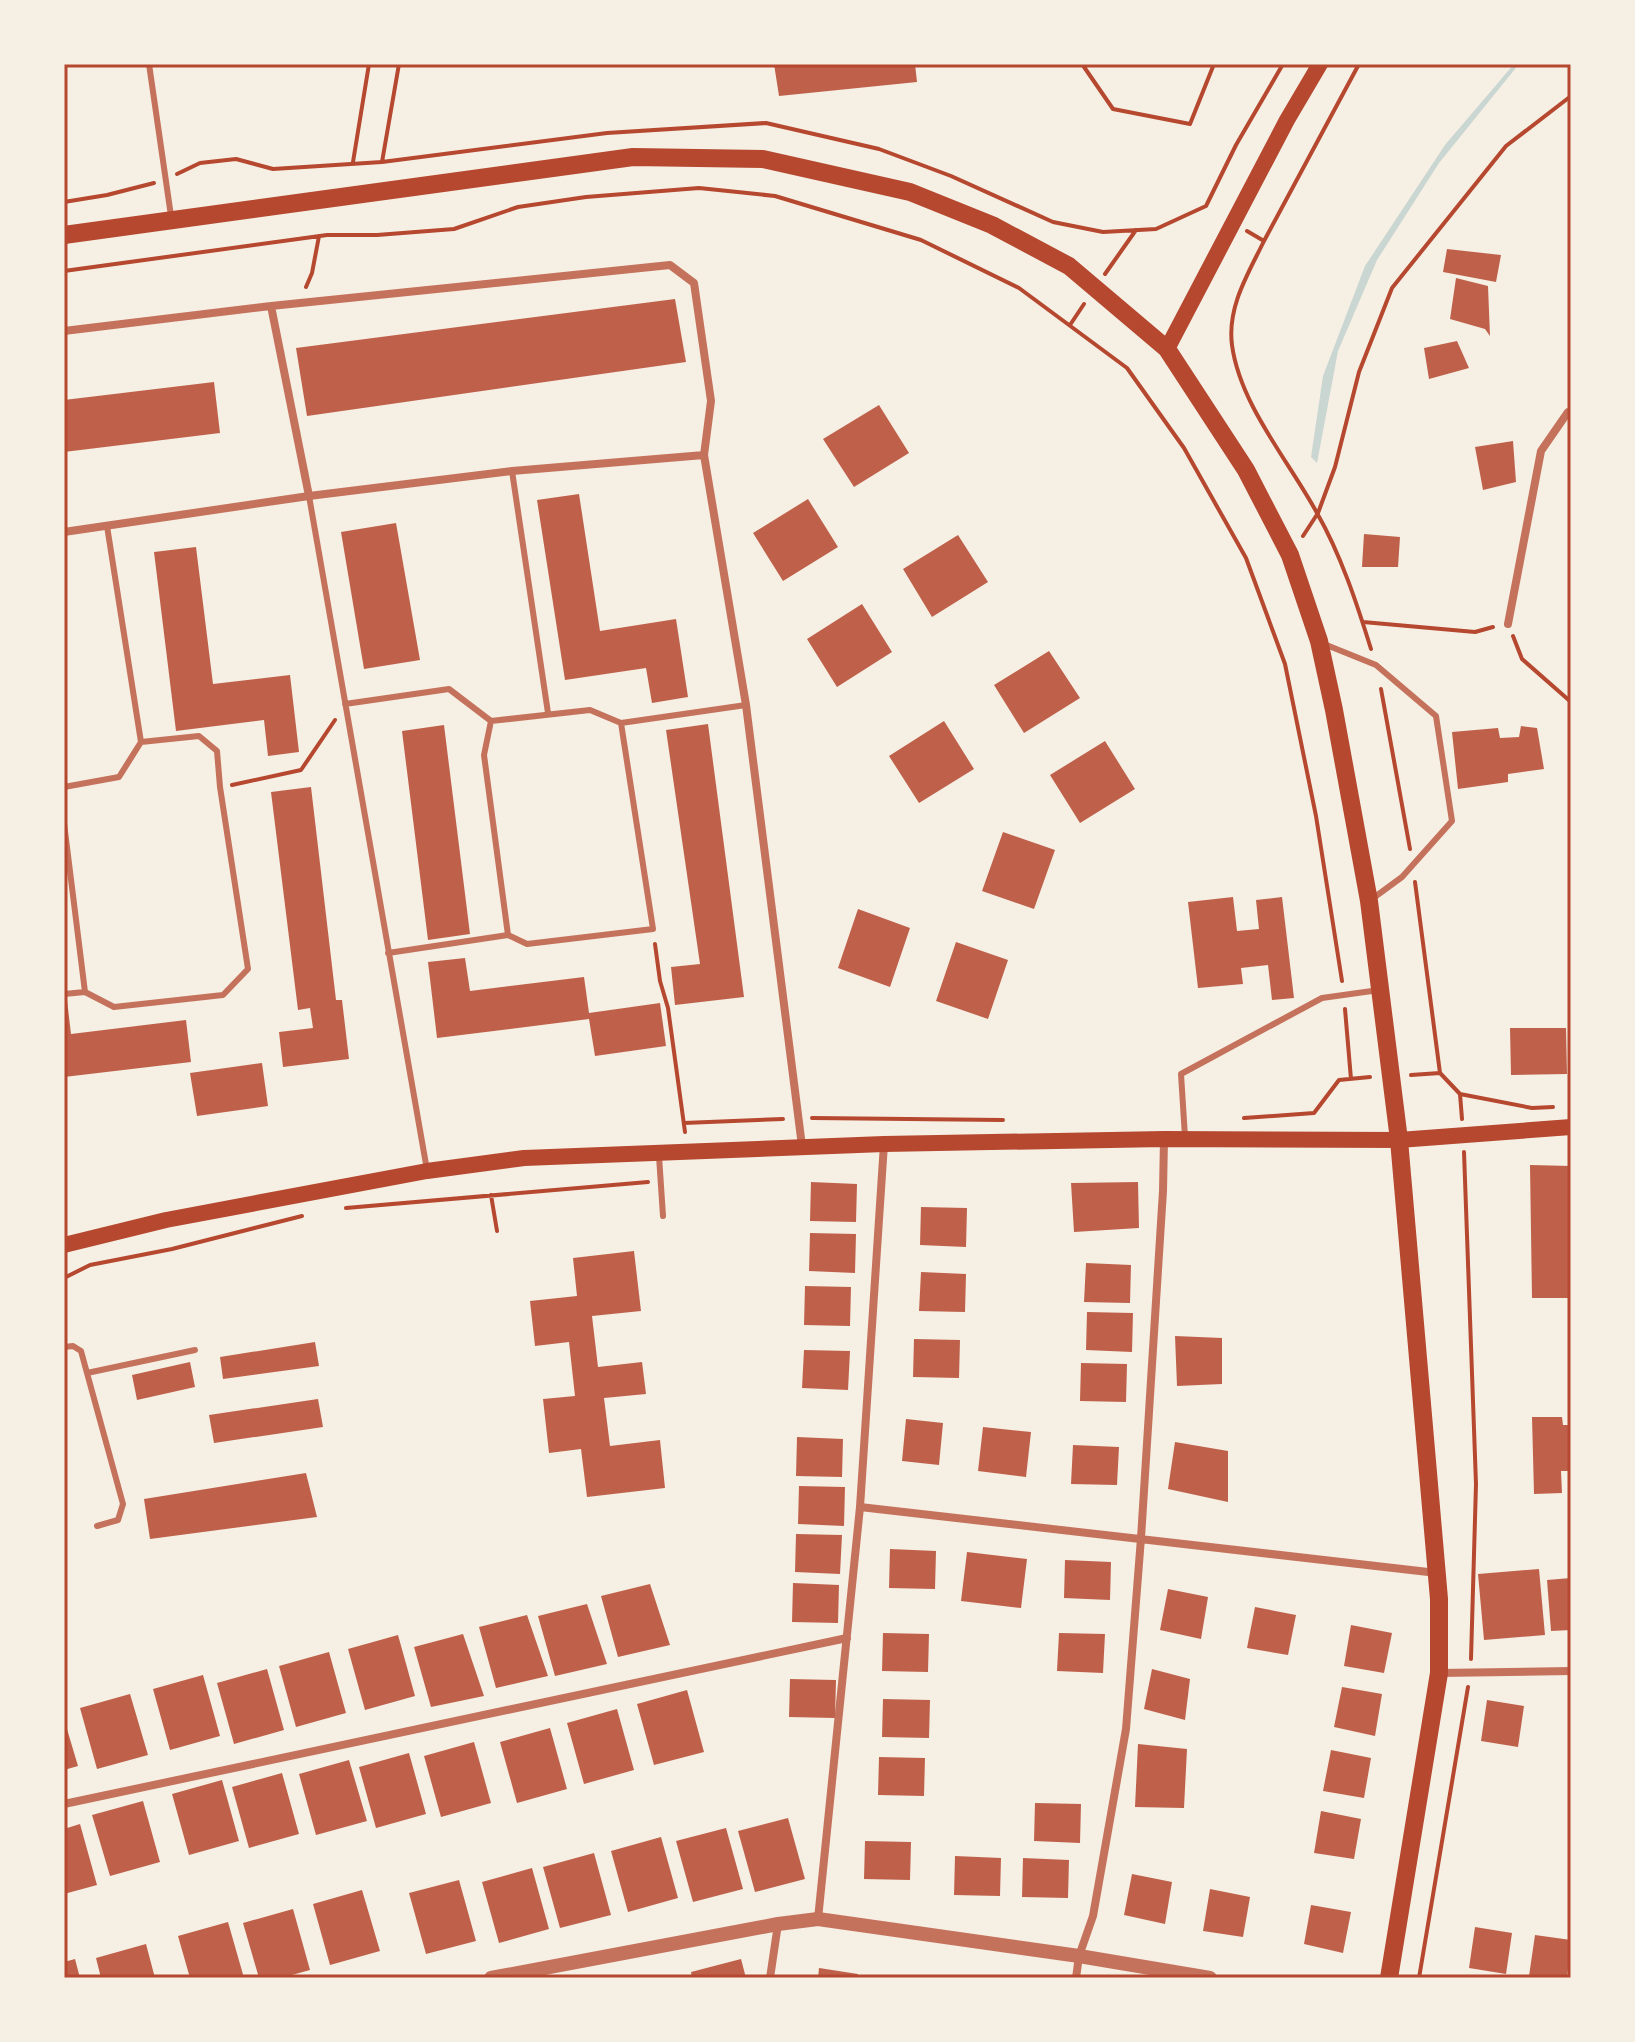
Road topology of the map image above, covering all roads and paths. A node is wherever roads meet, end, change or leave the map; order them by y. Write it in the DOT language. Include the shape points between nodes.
graph roads {
  1 [pos="149,64"];
  2 [pos="369,64"];
  3 [pos="399,64"];
  4 [pos="1082,64"];
  5 [pos="1214,64"];
  6 [pos="1320,64"];
  7 [pos="1359,64"];
  8 [pos="1571,96"];
  9 [pos="353,162"];
  10 [pos="166,179"];
  11 [pos="64,202"];
  12 [pos="172,220"];
  13 [pos="1233,222"];
  14 [pos="64,235"];
  15 [pos="319,236"];
  16 [pos="1264,241"];
  17 [pos="64,271"];
  18 [pos="297,304"];
  19 [pos="271,306"];
  20 [pos="64,331"];
  21 [pos="1167,349"];
  22 [pos="1571,412"];
  23 [pos="704,455"];
  24 [pos="512,471"];
  25 [pos="309,496"];
  26 [pos="1318,513"];
  27 [pos="107,526"];
  28 [pos="64,532"];
  29 [pos="1290,555"];
  30 [pos="1363,622"];
  31 [pos="1508,624"];
  32 [pos="1319,641"];
  33 [pos="1376,665"];
  34 [pos="1571,702"];
  35 [pos="345,704"];
  36 [pos="746,705"];
  37 [pos="548,713"];
  38 [pos="491,721"];
  39 [pos="621,723"];
  40 [pos="141,742"];
  41 [pos="64,787"];
  42 [pos="220,787"];
  43 [pos="64,823"];
  44 [pos="1413,865"];
  45 [pos="1369,901"];
  46 [pos="653,929"];
  47 [pos="508,935"];
  48 [pos="388,953"];
  49 [pos="1379,990"];
  50 [pos="85,992"];
  51 [pos="64,994"];
  52 [pos="1344,995"];
  53 [pos="1440,1073"];
  54 [pos="1390,1076"];
  55 [pos="1351,1079"];
  56 [pos="1460,1094"];
  57 [pos="1558,1107"];
  58 [pos="798,1118"];
  59 [pos="1242,1118"];
  60 [pos="1014,1121"];
  61 [pos="683,1123"];
  62 [pos="1571,1127"];
  63 [pos="1464,1135"];
  64 [pos="1164,1139"];
  65 [pos="1185,1139"];
  66 [pos="1399,1140"];
  67 [pos="884,1144"];
  68 [pos="802,1146"];
  69 [pos="687,1151"];
  70 [pos="659,1152"];
  71 [pos="427,1171"];
  72 [pos="661,1182"];
  73 [pos="491,1195"];
  74 [pos="343,1208"];
  75 [pos="314,1213"];
  76 [pos="663,1216"];
  77 [pos="497,1231"];
  78 [pos="64,1245"];
  79 [pos="64,1278"];
  80 [pos="64,1347"];
  81 [pos="195,1350"];
  82 [pos="87,1373"];
  83 [pos="860,1507"];
  84 [pos="97,1526"];
  85 [pos="1141,1538"];
  86 [pos="1437,1573"];
  87 [pos="847,1638"];
  88 [pos="1571,1671"];
  89 [pos="1439,1673"];
  90 [pos="1471,1673"];
  91 [pos="64,1804"];
  92 [pos="818,1919"];
  93 [pos="778,1924"];
  94 [pos="1079,1956"];
  95 [pos="491,1978"];
  96 [pos="770,1978"];
  97 [pos="1076,1978"];
  98 [pos="1210,1978"];
  99 [pos="1389,1978"];
  100 [pos="1419,1978"];
  1 -- 10 [label="lane"];
  2 -- 9 [label="path"];
  3 -- 9 [label="path" via="382,162"];
  4 -- 5 [label="path" via="1113,109 1190,124"];
  6 -- 13 [label="main road"];
  7 -- 16 [label="path"];
  8 -- 26 [label="path" via="1506,146 1392,288 1359,372"];
  9 -- 10 [label="path" via="273,169 236,159 200,163"];
  10 -- 11 [label="path"];
  10 -- 12 [label="lane"];
  12 -- 14 [label="main road"];
  12 -- 21 [label="main road" via="633,157 763,159 910,192 992,225 1069,266"];
  13 -- 16 [label="path"];
  13 -- 21 [label="main road"];
  15 -- 17 [label="path"];
  15 -- 18 [label="path" via="312,273"];
  15 -- 52 [label="path" via="454,229 518,207 699,188 775,196 921,240 1019,288 1127,368 1184,448 1246,558 1285,664"];
  16 -- 26 [label="path" via="1236,299 1232,343 1243,385"];
  18 -- 19 [label="street"];
  18 -- 23 [label="street" via="670,265 694,283 711,401"];
  19 -- 20 [label="street"];
  19 -- 25 [label="street"];
  21 -- 29 [label="main road" via="1246,470"];
  22 -- 31 [label="street" via="1541,451"];
  23 -- 24 [label="street"];
  23 -- 36 [label="street"];
  24 -- 25 [label="street"];
  24 -- 37 [label="lane"];
  25 -- 27 [label="street"];
  25 -- 35 [label="lane"];
  26 -- 29 [label="path"];
  26 -- 30 [label="path"];
  27 -- 28 [label="street"];
  27 -- 40 [label="lane"];
  29 -- 32 [label="main road"];
  30 -- 31 [label="path" via="1475,632"];
  30 -- 33 [label="path"];
  31 -- 34 [label="path" via="1522,659"];
  32 -- 33 [label="lane"];
  32 -- 45 [label="main road"];
  33 -- 44 [label="path"];
  33 -- 44 [label="lane" via="1436,716 1452,821"];
  35 -- 38 [label="lane" via="449,689"];
  35 -- 42 [label="path" via="301,770"];
  35 -- 48 [label="lane"];
  36 -- 39 [label="lane"];
  36 -- 58 [label="street"];
  37 -- 38 [label="lane"];
  37 -- 39 [label="lane" via="590,710"];
  38 -- 47 [label="lane" via="484,755"];
  39 -- 46 [label="lane"];
  40 -- 41 [label="lane" via="119,777"];
  40 -- 42 [label="lane" via="199,736 217,751"];
  42 -- 50 [label="lane" via="248,969 223,995 114,1007"];
  43 -- 50 [label="lane"];
  44 -- 45 [label="lane"];
  44 -- 53 [label="path"];
  45 -- 49 [label="main road"];
  46 -- 47 [label="lane" via="527,944"];
  46 -- 61 [label="path"];
  47 -- 48 [label="lane"];
  48 -- 71 [label="lane"];
  49 -- 52 [label="lane"];
  49 -- 54 [label="main road"];
  50 -- 51 [label="lane"];
  52 -- 55 [label="path"];
  52 -- 65 [label="lane" via="1322,998 1181,1074"];
  53 -- 54 [label="path"];
  53 -- 56 [label="path"];
  54 -- 55 [label="path"];
  54 -- 66 [label="main road"];
  55 -- 59 [label="path" via="1339,1080 1314,1113"];
  56 -- 57 [label="path" via="1532,1108"];
  56 -- 63 [label="path"];
  58 -- 60 [label="path"];
  58 -- 61 [label="path"];
  58 -- 68 [label="street"];
  61 -- 69 [label="path"];
  62 -- 63 [label="main road"];
  63 -- 66 [label="main road"];
  63 -- 90 [label="path" via="1476,1484"];
  64 -- 65 [label="main road"];
  64 -- 67 [label="main road"];
  64 -- 85 [label="street"];
  65 -- 66 [label="main road"];
  66 -- 86 [label="main road"];
  67 -- 68 [label="main road"];
  67 -- 83 [label="street"];
  68 -- 69 [label="main road"];
  69 -- 70 [label="main road"];
  70 -- 71 [label="main road" via="524,1158"];
  70 -- 72 [label="lane"];
  71 -- 78 [label="main road" via="166,1220"];
  72 -- 73 [label="path"];
  72 -- 76 [label="lane"];
  73 -- 74 [label="path"];
  73 -- 77 [label="path"];
  75 -- 79 [label="path" via="90,1265"];
  80 -- 82 [label="lane" via="81,1351"];
  81 -- 82 [label="lane"];
  82 -- 84 [label="lane" via="123,1504 118,1520"];
  83 -- 85 [label="street"];
  83 -- 87 [label="street"];
  85 -- 86 [label="street"];
  85 -- 94 [label="street" via="1126,1729 1093,1916"];
  86 -- 89 [label="main road"];
  87 -- 91 [label="street"];
  87 -- 92 [label="street"];
  88 -- 90 [label="street"];
  89 -- 90 [label="street"];
  89 -- 99 [label="main road"];
  90 -- 100 [label="path"];
  92 -- 93 [label="street"];
  92 -- 94 [label="street"];
  93 -- 95 [label="street"];
  93 -- 96 [label="street"];
  94 -- 97 [label="street"];
  94 -- 98 [label="street"];
}
